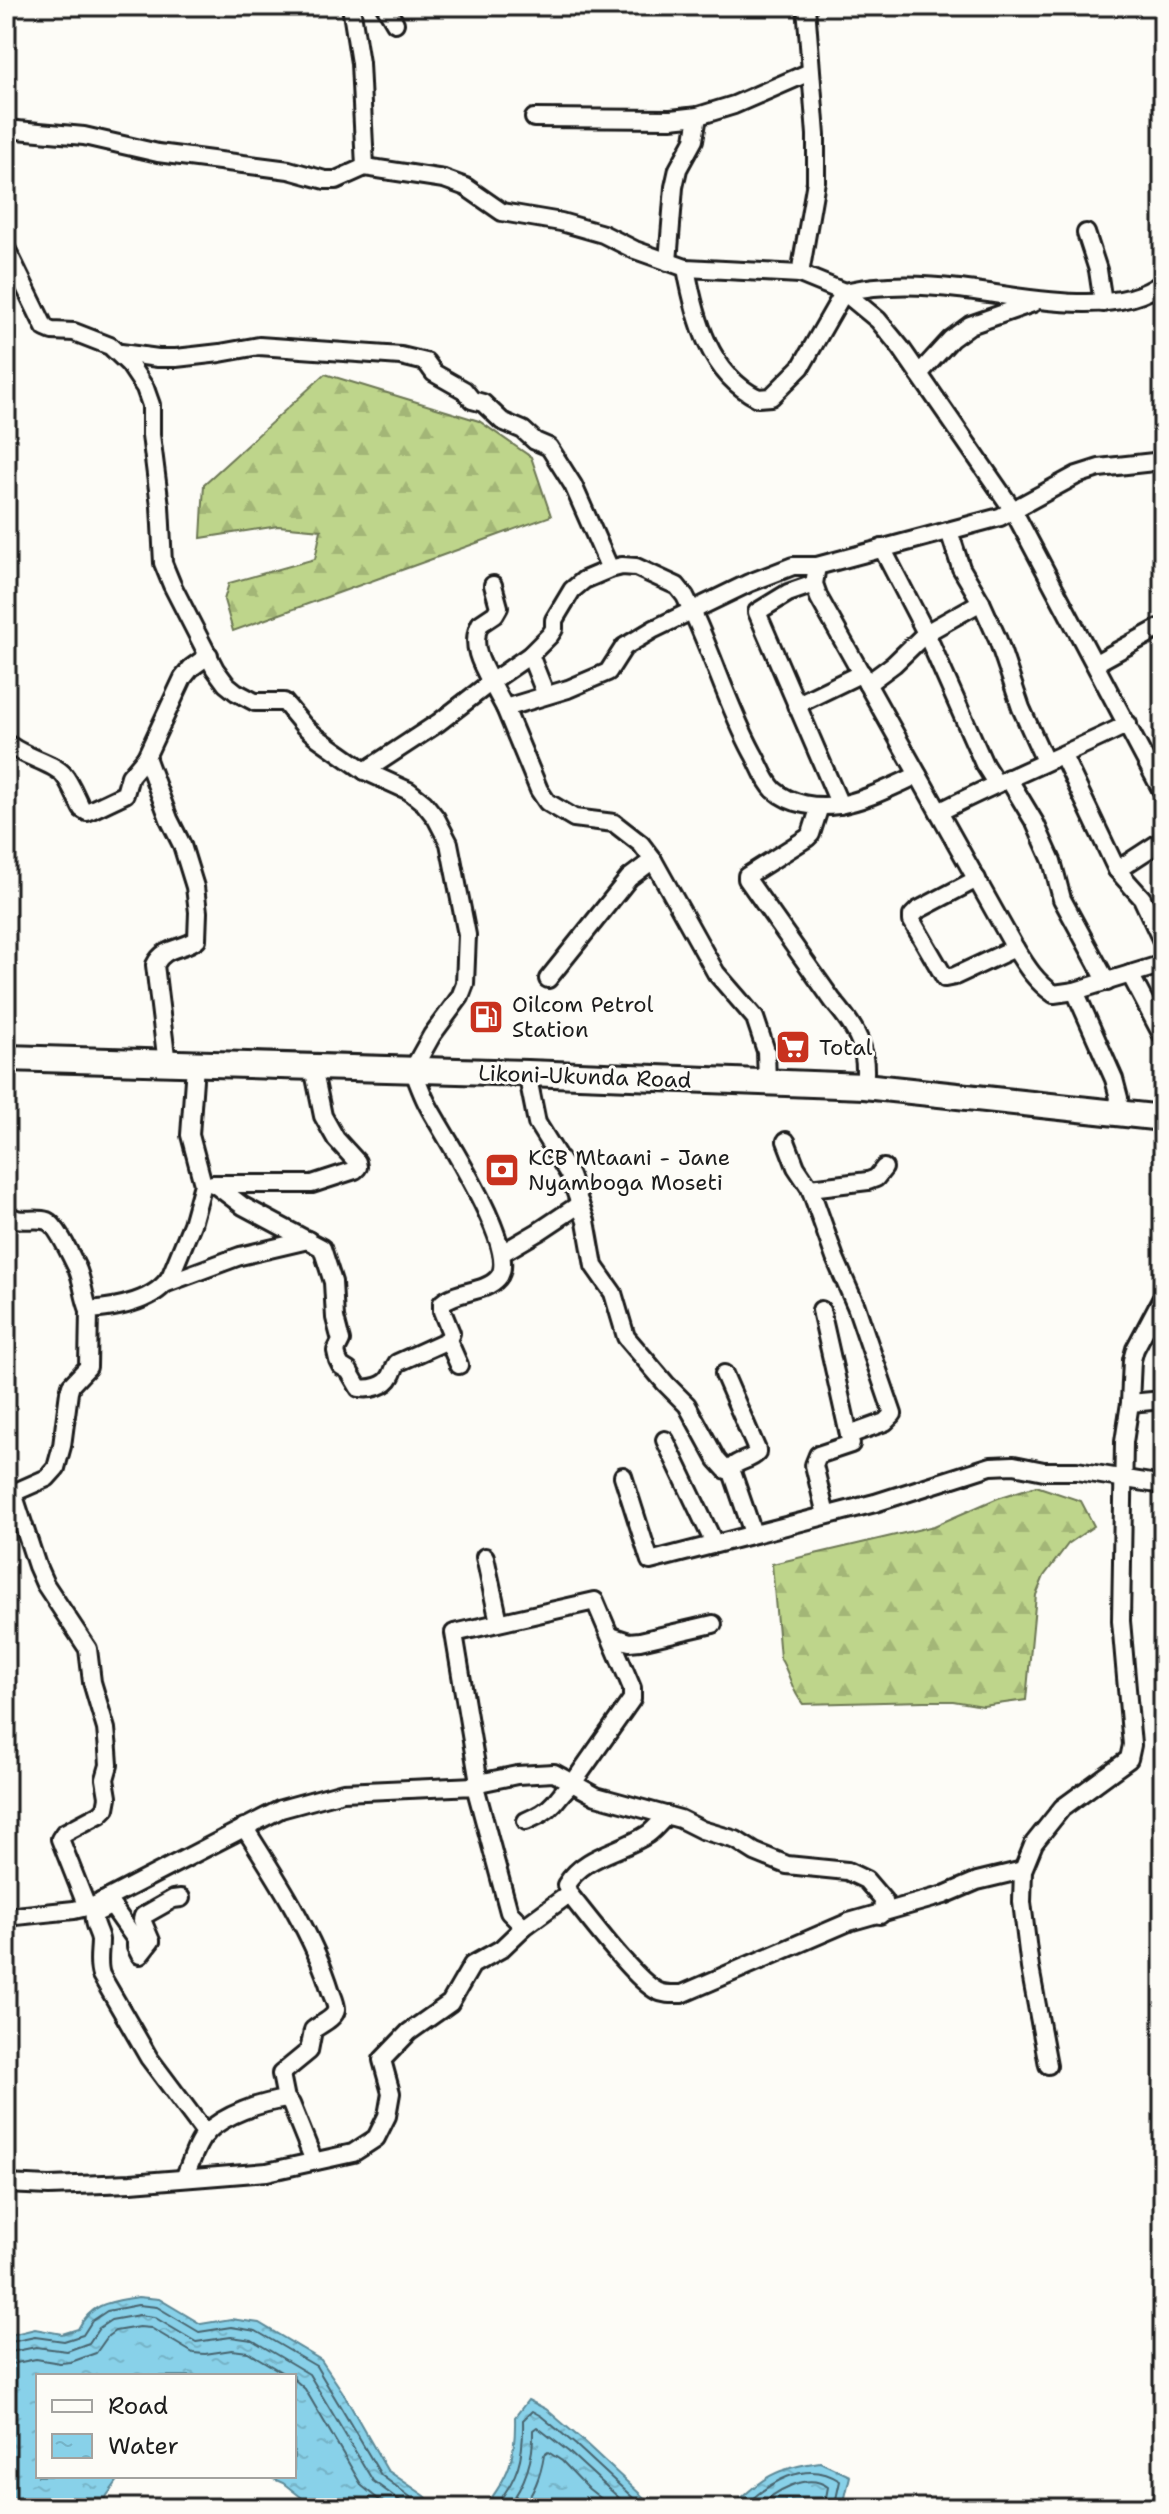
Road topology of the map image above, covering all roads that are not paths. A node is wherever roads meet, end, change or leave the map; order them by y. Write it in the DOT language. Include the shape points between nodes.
graph roads {
  1 [pos="351,6"];
  2 [pos="385,6"];
  3 [pos="806,6"];
  4 [pos="395,23"];
  5 [pos="810,72"];
  6 [pos="698,116"];
  7 [pos="534,118"];
  8 [pos="6,129"];
  9 [pos="365,167"];
  10 [pos="1086,233"];
  11 [pos="6,248"];
  12 [pos="668,262"];
  13 [pos="686,268"];
  14 [pos="800,274"];
  15 [pos="1163,282"];
  16 [pos="844,292"];
  17 [pos="1038,301"];
  18 [pos="1103,303"];
  19 [pos="121,353"];
  20 [pos="919,374"];
  21 [pos="1163,461"];
  22 [pos="1013,510"];
  23 [pos="949,531"];
  24 [pos="882,548"];
  25 [pos="817,566"];
  26 [pos="610,569"];
  27 [pos="814,584"];
  28 [pos="493,585"];
  29 [pos="981,602"];
  30 [pos="693,612"];
  31 [pos="1163,626"];
  32 [pos="926,633"];
  33 [pos="209,655"];
  34 [pos="530,655"];
  35 [pos="1096,663"];
  36 [pos="865,678"];
  37 [pos="491,682"];
  38 [pos="546,695"];
  39 [pos="796,705"];
  40 [pos="505,708"];
  41 [pos="1128,724"];
  42 [pos="11,746"];
  43 [pos="1063,756"];
  44 [pos="146,757"];
  45 [pos="1045,761"];
  46 [pos="365,771"];
  47 [pos="918,775"];
  48 [pos="1002,780"];
  49 [pos="1163,793"];
  50 [pos="840,805"];
  51 [pos="820,806"];
  52 [pos="939,812"];
  53 [pos="1163,840"];
  54 [pos="653,860"];
  55 [pos="1117,870"];
  56 [pos="977,879"];
  57 [pos="1163,943"];
  58 [pos="1015,948"];
  59 [pos="1163,964"];
  60 [pos="1130,974"];
  61 [pos="548,979"];
  62 [pos="1107,982"];
  63 [pos="1075,991"];
  64 [pos="1163,1037"];
  65 [pos="6,1058"];
  66 [pos="167,1064"];
  67 [pos="195,1065"];
  68 [pos="313,1067"];
  69 [pos="413,1069"];
  70 [pos="527,1073"];
  71 [pos="767,1083"];
  72 [pos="864,1086"];
  73 [pos="1116,1114"];
  74 [pos="1163,1118"];
  75 [pos="786,1141"];
  76 [pos="884,1168"];
  77 [pos="208,1184"];
  78 [pos="810,1188"];
  79 [pos="580,1204"];
  80 [pos="6,1212"];
  81 [pos="308,1240"];
  82 [pos="502,1253"];
  83 [pos="167,1283"];
  84 [pos="1163,1296"];
  85 [pos="89,1310"];
  86 [pos="821,1310"];
  87 [pos="448,1340"];
  88 [pos="459,1365"];
  89 [pos="724,1374"];
  90 [pos="1163,1400"];
  91 [pos="1130,1403"];
  92 [pos="849,1435"];
  93 [pos="665,1440"];
  94 [pos="731,1471"];
  95 [pos="623,1476"];
  96 [pos="1125,1480"];
  97 [pos="1163,1485"];
  98 [pos="10,1494"];
  99 [pos="826,1515"];
  100 [pos="753,1533"];
  101 [pos="714,1543"];
  102 [pos="485,1557"];
  103 [pos="499,1622"];
  104 [pos="713,1624"];
  105 [pos="611,1636"];
  106 [pos="573,1783"];
  107 [pos="477,1785"];
  108 [pos="667,1815"];
  109 [pos="526,1821"];
  110 [pos="244,1827"];
  111 [pos="1023,1870"];
  112 [pos="569,1894"];
  113 [pos="181,1898"];
  114 [pos="100,1904"];
  115 [pos="509,1912"];
  116 [pos="880,1915"];
  117 [pos="6,1917"];
  118 [pos="524,1927"];
  119 [pos="507,1944"];
  120 [pos="1048,2065"];
  121 [pos="286,2099"];
  122 [pos="206,2134"];
  123 [pos="314,2161"];
  124 [pos="184,2178"];
  125 [pos="6,2184"];
  1 -- 9 [label="street" via="360,63"];
  2 -- 4 [label="street"];
  3 -- 5 [label="street"];
  5 -- 6 [label="street"];
  5 -- 14 [label="street" via="816,181"];
  6 -- 7 [label="street"];
  6 -- 12 [label="street" via="674,187"];
  8 -- 9 [label="street" via="84,136 325,180"];
  9 -- 12 [label="street" via="444,179 502,212 603,234"];
  10 -- 18 [label="street"];
  11 -- 19 [label="street" via="45,328 74,332"];
  12 -- 13 [label="street"];
  13 -- 14 [label="street"];
  13 -- 16 [label="street" via="700,330 716,359 758,398 771,397 801,367"];
  14 -- 16 [label="street"];
  15 -- 18 [label="street"];
  16 -- 17 [label="street" via="906,285"];
  16 -- 20 [label="street" via="878,320"];
  17 -- 18 [label="street"];
  17 -- 20 [label="street" via="970,325"];
  19 -- 26 [label="street" via="176,358 259,346 426,362 502,421 549,447 573,485"];
  19 -- 33 [label="street" via="150,397 163,563"];
  20 -- 22 [label="street"];
  21 -- 22 [label="street" via="1077,475"];
  22 -- 23 [label="street"];
  22 -- 35 [label="street"];
  23 -- 24 [label="street"];
  23 -- 29 [label="street" via="961,568"];
  24 -- 25 [label="street"];
  24 -- 32 [label="street"];
  25 -- 27 [label="street"];
  25 -- 30 [label="street" via="774,573"];
  26 -- 30 [label="street" via="636,567 667,580 681,590"];
  26 -- 34 [label="street" via="572,590 554,629"];
  27 -- 36 [label="street"];
  27 -- 39 [label="street" via="757,612"];
  28 -- 37 [label="street" via="499,607 480,624 476,640"];
  29 -- 32 [label="street"];
  29 -- 45 [label="street"];
  30 -- 38 [label="street" via="624,647 608,672"];
  30 -- 51 [label="street" via="767,782 792,801"];
  31 -- 35 [label="street"];
  32 -- 36 [label="street" via="894,664"];
  32 -- 48 [label="street" via="984,764"];
  33 -- 44 [label="street" via="183,678"];
  33 -- 46 [label="street" via="220,677 236,692 255,702 284,702 318,738"];
  34 -- 37 [label="street"];
  34 -- 38 [label="street"];
  35 -- 41 [label="street"];
  36 -- 39 [label="street"];
  36 -- 47 [label="street"];
  37 -- 40 [label="street"];
  37 -- 46 [label="street"];
  38 -- 40 [label="street"];
  39 -- 50 [label="street"];
  40 -- 54 [label="street" via="547,802 574,818 614,823"];
  41 -- 43 [label="street"];
  41 -- 49 [label="street"];
  42 -- 44 [label="street" via="62,773 87,812 125,794 130,776"];
  43 -- 45 [label="street"];
  43 -- 55 [label="street"];
  44 -- 66 [label="street" via="197,898 197,939 164,953 155,965"];
  45 -- 48 [label="street"];
  46 -- 69 [label="street" via="409,791 436,818 449,843 467,935 464,990"];
  47 -- 50 [label="street"];
  47 -- 52 [label="street"];
  48 -- 52 [label="street"];
  48 -- 62 [label="street" via="1035,823 1062,899"];
  50 -- 51 [label="street"];
  51 -- 72 [label="street" via="807,838 747,879 848,1019 867,1063"];
  52 -- 56 [label="street"];
  53 -- 55 [label="street"];
  54 -- 61 [label="street" via="629,878"];
  54 -- 71 [label="street" via="716,973 755,1018 766,1051"];
  55 -- 57 [label="street" via="1142,898"];
  56 -- 58 [label="street"];
  56 -- 58 [label="street" via="918,910 912,921 945,978"];
  58 -- 63 [label="street" via="1042,986 1054,994"];
  59 -- 60 [label="street"];
  60 -- 62 [label="street"];
  60 -- 64 [label="street"];
  62 -- 63 [label="street"];
  63 -- 73 [label="street" via="1114,1079"];
  65 -- 66 [label="highway, Likoni-Ukunda Road"];
  66 -- 67 [label="highway, Likoni-Ukunda Road"];
  67 -- 68 [label="highway, Likoni-Ukunda Road"];
  67 -- 77 [label="street" via="190,1135"];
  68 -- 69 [label="highway, Likoni-Ukunda Road"];
  68 -- 77 [label="street" via="323,1116 358,1167 312,1184"];
  69 -- 70 [label="highway, Likoni-Ukunda Road"];
  69 -- 82 [label="street"];
  70 -- 71 [label="highway, Likoni-Ukunda Road"];
  70 -- 79 [label="street" via="537,1123 562,1160"];
  71 -- 72 [label="highway, Likoni-Ukunda Road"];
  72 -- 73 [label="highway, Likoni-Ukunda Road"];
  73 -- 74 [label="highway, Likoni-Ukunda Road"];
  75 -- 78 [label="street"];
  76 -- 78 [label="street" via="868,1181"];
  77 -- 81 [label="street"];
  77 -- 83 [label="street"];
  78 -- 92 [label="street" via="893,1414"];
  79 -- 82 [label="street"];
  79 -- 94 [label="street" via="594,1266 613,1293 631,1346 687,1405 717,1460"];
  80 -- 85 [label="street" via="14,1219 54,1225 78,1269"];
  81 -- 83 [label="street" via="240,1256"];
  81 -- 87 [label="street" via="320,1245 326,1256 341,1338 337,1356 357,1386 366,1390 383,1383 397,1363"];
  82 -- 87 [label="street" via="503,1267 494,1281 443,1301"];
  83 -- 85 [label="street" via="133,1302"];
  84 -- 91 [label="street" via="1135,1349"];
  85 -- 98 [label="street" via="88,1367 71,1385 58,1464 47,1478"];
  86 -- 92 [label="street"];
  87 -- 88 [label="street"];
  89 -- 94 [label="street" via="757,1453 734,1464"];
  90 -- 91 [label="street"];
  91 -- 96 [label="street"];
  92 -- 99 [label="street" via="851,1444 818,1455 814,1463"];
  93 -- 101 [label="street"];
  94 -- 100 [label="street"];
  95 -- 101 [label="street" via="650,1561"];
  96 -- 97 [label="street"];
  96 -- 99 [label="street" via="991,1466"];
  96 -- 111 [label="street" via="1120,1571 1129,1759 1062,1808 1034,1843"];
  98 -- 114 [label="street" via="45,1584 88,1649 106,1729 106,1808 60,1839"];
  99 -- 100 [label="street"];
  100 -- 101 [label="street"];
  102 -- 103 [label="street"];
  103 -- 105 [label="street" via="593,1601"];
  103 -- 107 [label="street" via="453,1634"];
  104 -- 105 [label="street" via="640,1641"];
  105 -- 106 [label="street" via="633,1696"];
  106 -- 107 [label="street" via="546,1772"];
  106 -- 108 [label="street" via="609,1801"];
  106 -- 109 [label="street" via="542,1814"];
  107 -- 110 [label="street" via="332,1794"];
  107 -- 115 [label="street"];
  108 -- 112 [label="street" via="649,1833 578,1869 566,1885"];
  108 -- 116 [label="street" via="787,1865 847,1871 866,1880 884,1901"];
  110 -- 114 [label="street"];
  110 -- 121 [label="street" via="303,1928 337,2009 313,2030 306,2055 281,2074"];
  111 -- 116 [label="street"];
  111 -- 120 [label="street" via="1030,1968"];
  112 -- 116 [label="street" via="649,1986 669,1995 849,1922"];
  112 -- 118 [label="street"];
  113 -- 114 [label="street" via="143,1916 151,1941 140,1955 136,1940"];
  114 -- 117 [label="street"];
  114 -- 122 [label="street" via="93,1924 100,1937 101,1975 149,2058"];
  115 -- 118 [label="street"];
  115 -- 119 [label="street"];
  118 -- 119 [label="street"];
  119 -- 123 [label="street" via="472,1965 450,2003 409,2032 382,2060 391,2098 376,2138 353,2153"];
  121 -- 122 [label="street" via="225,2119"];
  121 -- 123 [label="street"];
  122 -- 124 [label="street"];
  123 -- 124 [label="street" via="267,2172"];
  124 -- 125 [label="street"];
}
